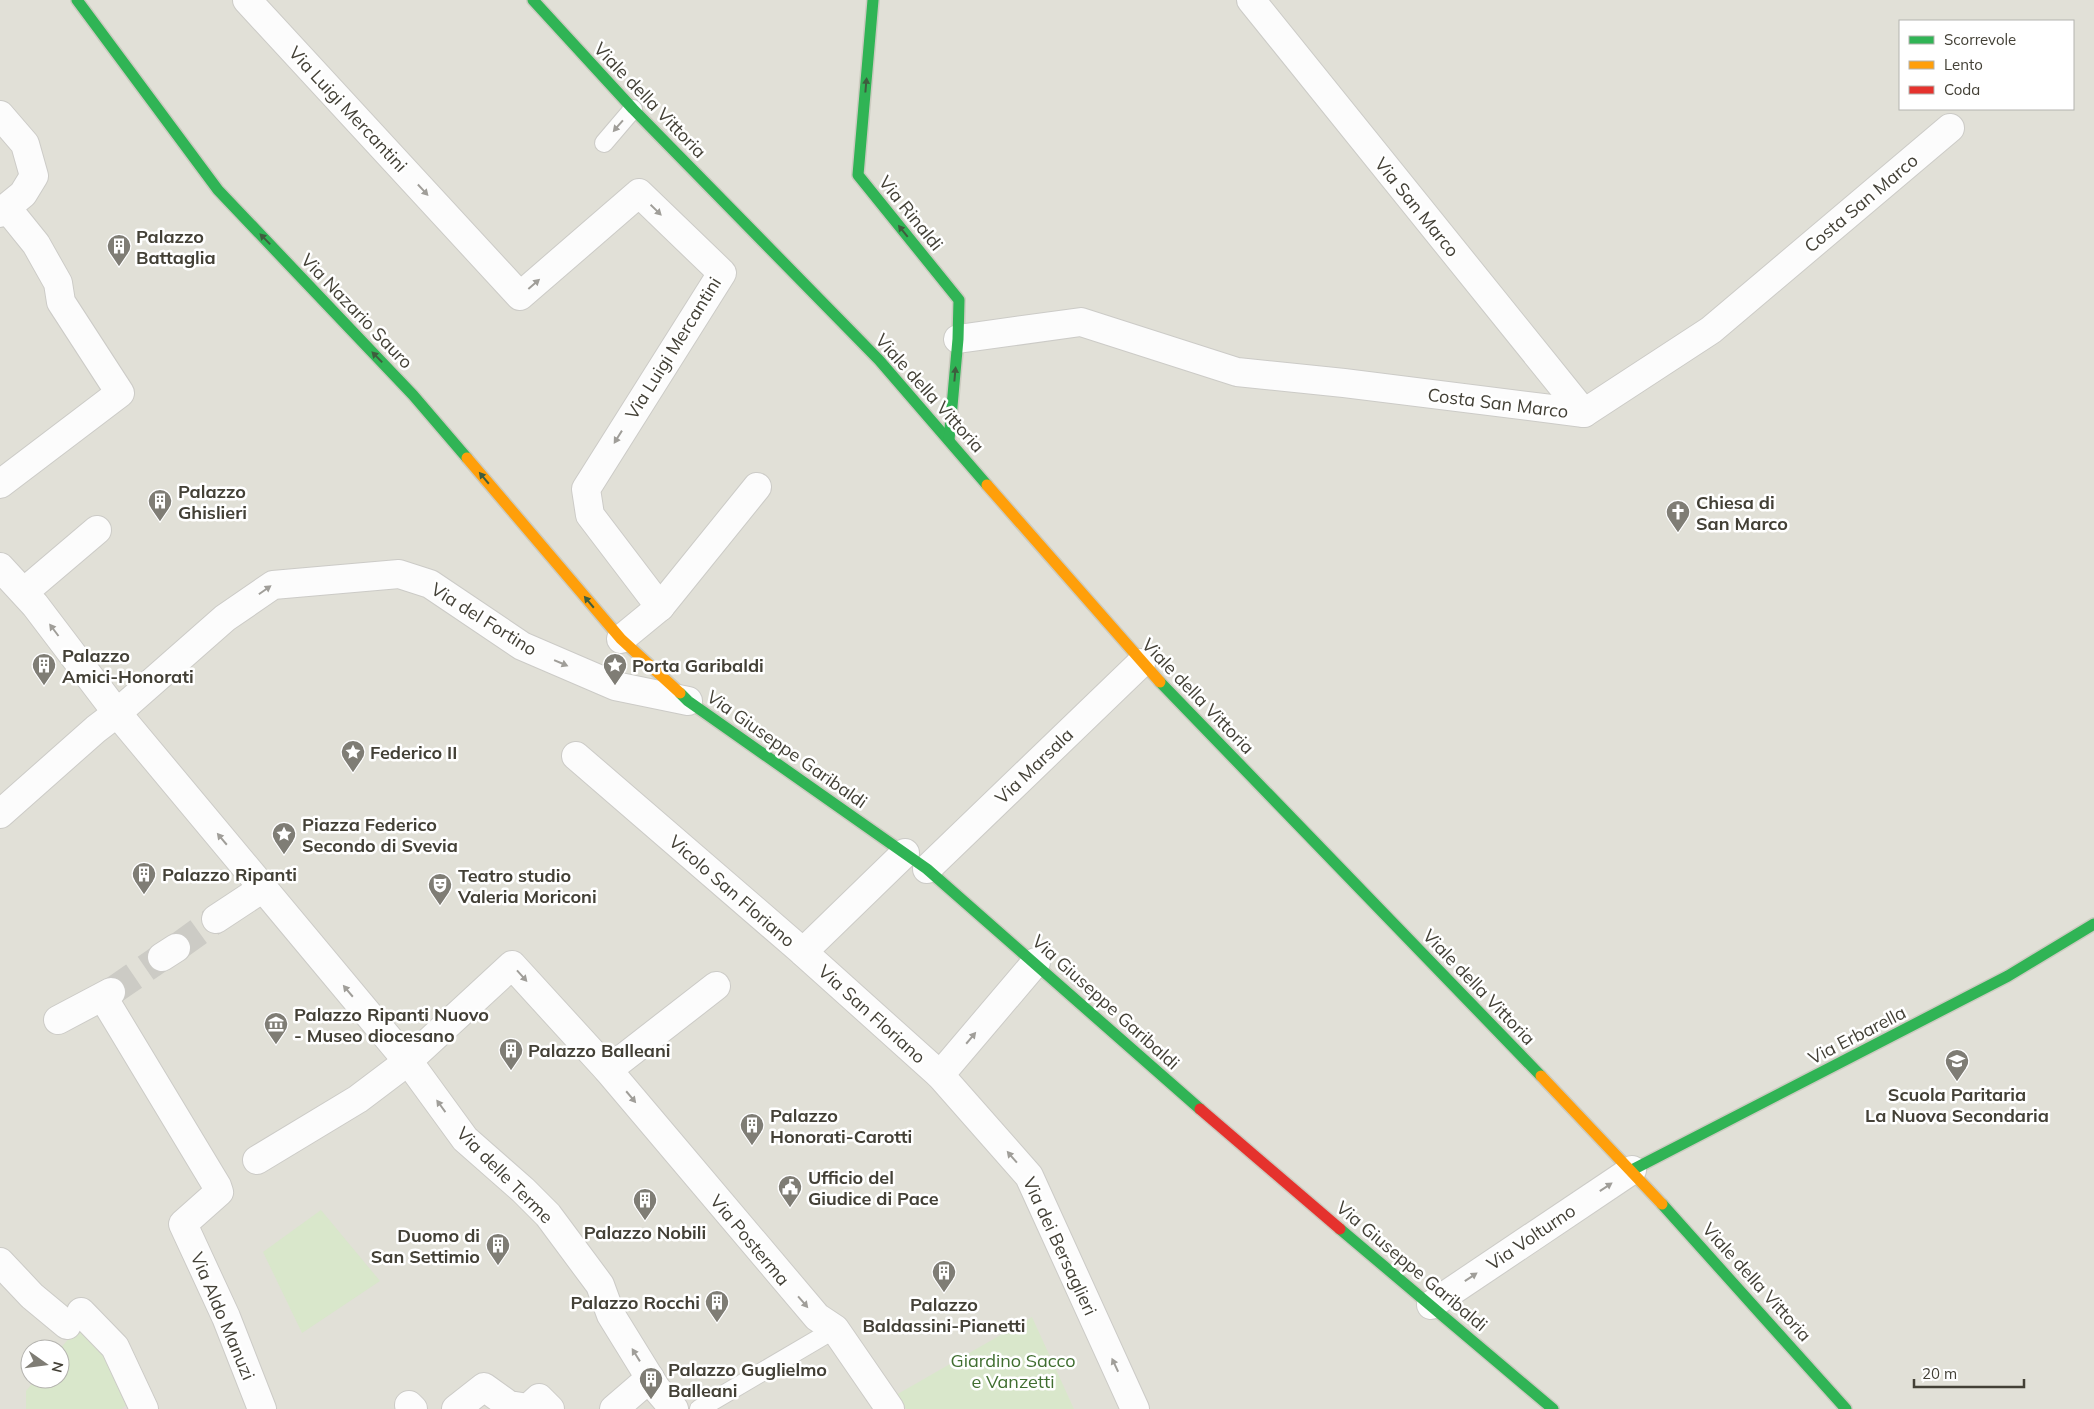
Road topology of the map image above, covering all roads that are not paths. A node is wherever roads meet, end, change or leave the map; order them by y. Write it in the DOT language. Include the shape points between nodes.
graph roads {
  1 [pos="77,0"];
  2 [pos="247,0"];
  3 [pos="533,0"];
  4 [pos="873,0"];
  5 [pos="1251,0"];
  6 [pos="633,110"];
  7 [pos="0,115"];
  8 [pos="1950,128"];
  9 [pos="604,143"];
  10 [pos="4,210"];
  11 [pos="958,339"];
  12 [pos="1584,413"];
  13 [pos="949,440"];
  14 [pos="0,484"];
  15 [pos="758,487"];
  16 [pos="97,530"];
  17 [pos="0,567"];
  18 [pos="24,592"];
  19 [pos="660,607"];
  20 [pos="621,639"];
  21 [pos="1141,663"];
  22 [pos="688,701"];
  23 [pos="111,705"];
  24 [pos="576,756"];
  25 [pos="0,814"];
  26 [pos="905,853"];
  27 [pos="927,868"];
  28 [pos="263,888"];
  29 [pos="216,918"];
  30 [pos="2094,924"];
  31 [pos="803,952"];
  32 [pos="1036,962"];
  33 [pos="716,986"];
  34 [pos="58,1020"];
  35 [pos="410,1065"];
  36 [pos="608,1070"];
  37 [pos="940,1075"];
  38 [pos="256,1160"];
  39 [pos="1632,1170"];
  40 [pos="0,1262"];
  41 [pos="1431,1304"];
  42 [pos="835,1329"];
  43 [pos="650,1378"];
  44 [pos="1830,1389"];
  45 [pos="144,1409"];
  46 [pos="262,1409"];
  47 [pos="456,1409"];
  48 [pos="550,1409"];
  49 [pos="614,1409"];
  50 [pos="674,1409"];
  51 [pos="699,1409"];
  52 [pos="890,1409"];
  53 [pos="1135,1409"];
  54 [pos="1553,1409"];
  55 [pos="1832,1409"];
  56 [pos="1846,1409"];
  20 -- 1 [label="street, Via Nazario Sauro, one-way" via="414,395 218,190"];
  2 -- 19 [label="street, Via Luigi Mercantini, one-way" via="520,296 639,193 722,273 586,489 590,515"];
  3 -- 6 [label="street, Viale della Vittoria"];
  11 -- 4 [label="street, Via Rinaldi, one-way" via="958,300 858,175"];
  5 -- 12 [label="street, Via San Marco"];
  6 -- 9 [label="lane, one-way"];
  6 -- 13 [label="street, Viale della Vittoria" via="879,360"];
  7 -- 10 [label="street" via="25,144 34,176 23,194"];
  8 -- 12 [label="street, Costa San Marco" via="1711,330"];
  10 -- 14 [label="street" via="36,244 58,283 61,302 120,393"];
  11 -- 12 [label="street, Costa San Marco" via="1081,322 1237,372"];
  13 -- 11 [label="street, Via Rinaldi, one-way"];
  13 -- 21 [label="street, Viale della Vittoria"];
  15 -- 19 [label="street"];
  16 -- 18 [label="street"];
  17 -- 18 [label="street"];
  23 -- 18 [label="street, one-way"];
  19 -- 20 [label="street"];
  20 -- 22 [label="street, Via Giuseppe Garibaldi"];
  21 -- 27 [label="street, Via Marsala"];
  21 -- 39 [label="street, Viale della Vittoria"];
  23 -- 22 [label="street, Via del Fortino, one-way" via="272,585 399,574 430,584 522,646 614,686"];
  22 -- 26 [label="street, Via Giuseppe Garibaldi"];
  23 -- 25 [label="street" via="96,729"];
  28 -- 23 [label="street, one-way"];
  24 -- 31 [label="street, Vicolo San Floriano"];
  26 -- 27 [label="street, Via Giuseppe Garibaldi"];
  26 -- 31 [label="street, Vicolo San Floriano"];
  27 -- 32 [label="street, Via Giuseppe Garibaldi"];
  28 -- 29 [label="street"];
  35 -- 28 [label="street, one-way"];
  30 -- 39 [label="street, Via Erbarella" via="2008,976"];
  31 -- 37 [label="street, Via San Floriano"];
  37 -- 32 [label="street, one-way"];
  32 -- 41 [label="street, Via Giuseppe Garibaldi" via="1232,1137"];
  33 -- 36 [label="street"];
  34 -- 46 [label="street, Via Aldo Manuzi" via="107,994 218,1186 219,1192 183,1224 226,1317"];
  35 -- 36 [label="street, Via Posterma, one-way" via="512,965"];
  35 -- 38 [label="street"];
  43 -- 35 [label="street, Via delle Terme, one-way" via="611,1315 600,1285 548,1215 465,1138"];
  36 -- 42 [label="street, Via Posterma, one-way" via="816,1317"];
  53 -- 37 [label="street, Via dei Bersaglieri, one-way" via="1029,1176"];
  41 -- 39 [label="street, Via Volturno, one-way"];
  39 -- 44 [label="street, Viale della Vittoria"];
  40 -- 45 [label="street" via="32,1296 115,1347"];
  41 -- 54 [label="street, Via Giuseppe Garibaldi"];
  42 -- 51 [label="lane"];
  42 -- 52 [label="street, Via Posterma"];
  43 -- 49 [label="street"];
  43 -- 50 [label="street, Via delle Terme"];
  44 -- 55 [label="street"];
  44 -- 56 [label="street, Viale della Vittoria"];
  47 -- 48 [label="street" via="484,1387 509,1405 528,1408 539,1398"];
}
